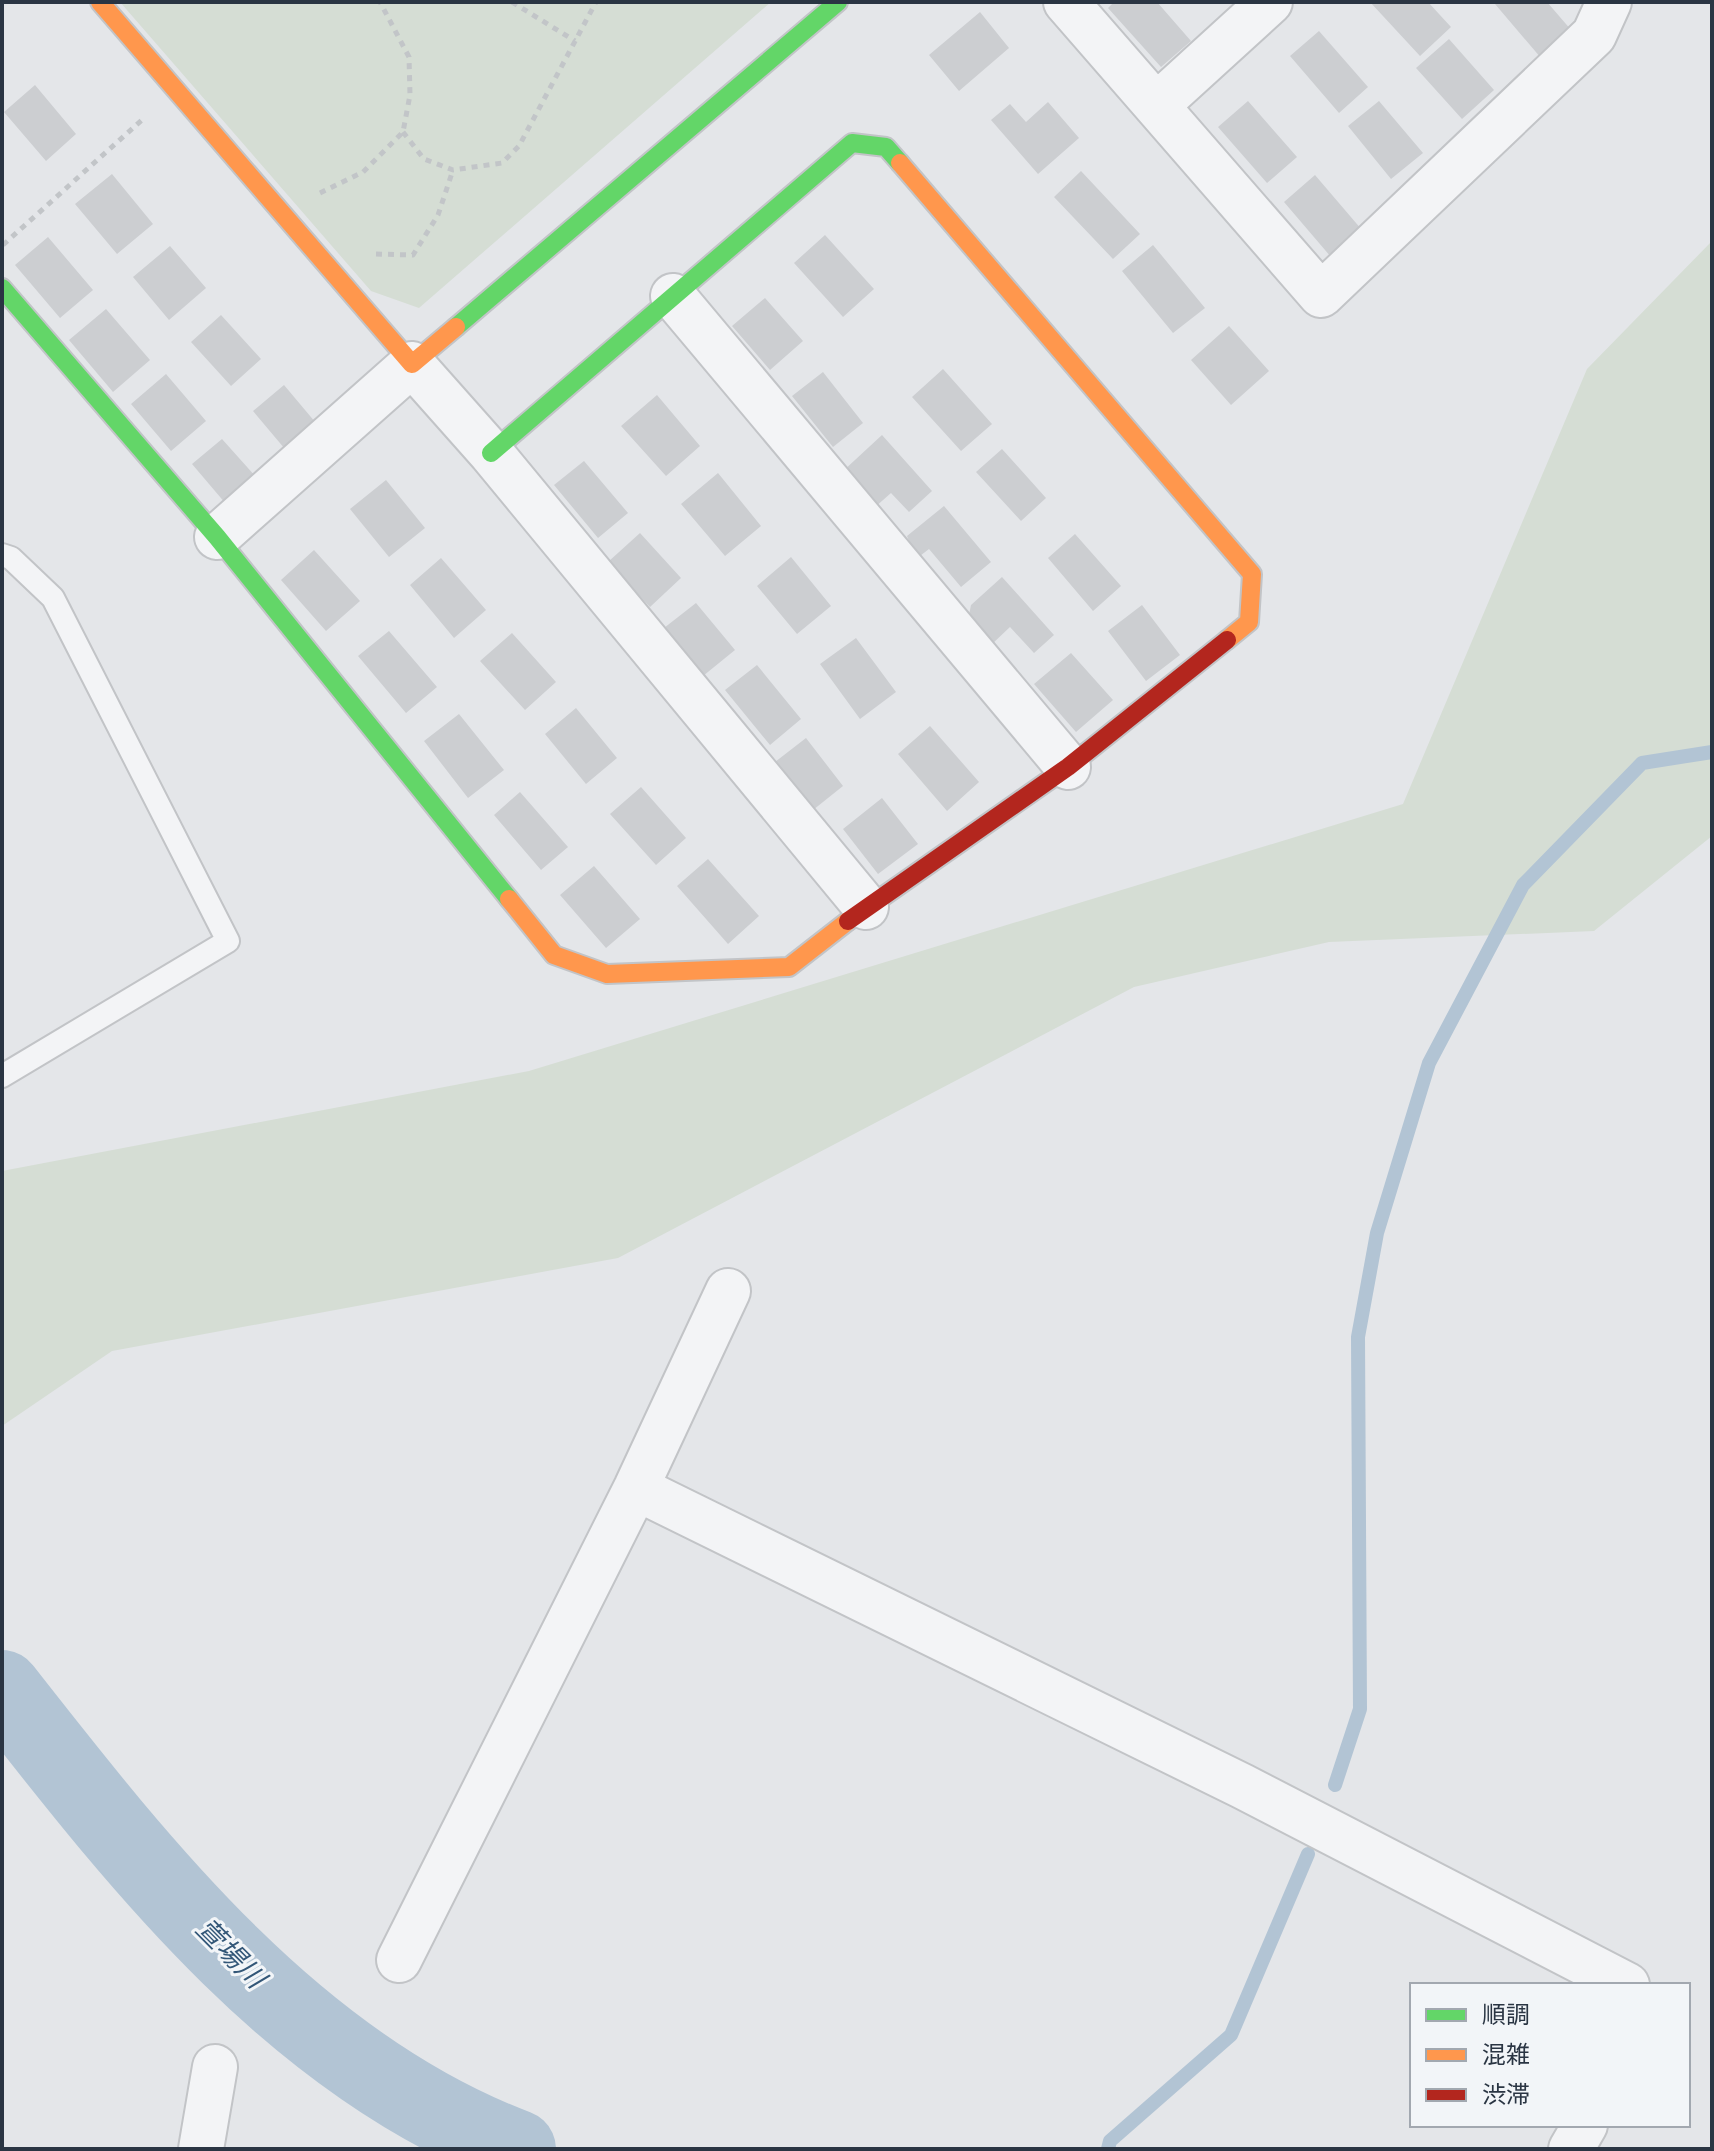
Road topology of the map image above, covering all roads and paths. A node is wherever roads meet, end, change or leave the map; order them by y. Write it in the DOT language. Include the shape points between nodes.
graph roads {
  1 [pos="100,2"];
  2 [pos="380,2"];
  3 [pos="512,2"];
  4 [pos="596,2"];
  5 [pos="838,2"];
  6 [pos="1066,2"];
  7 [pos="1270,2"];
  8 [pos="1609,2"];
  9 [pos="575,41"];
  10 [pos="176,90"];
  11 [pos="1157,105"];
  12 [pos="403,132"];
  13 [pos="453,170"];
  14 [pos="324,206"];
  15 [pos="2,245"];
  16 [pos="366,245"];
  17 [pos="2,288"];
  18 [pos="673,296"];
  19 [pos="412,364"];
  20 [pos="491,453"];
  21 [pos="217,537"];
  22 [pos="2,555"];
  23 [pos="1068,767"];
  24 [pos="866,907"];
  25 [pos="2,1076"];
  26 [pos="728,1291"];
  27 [pos="636,1488"];
  28 [pos="399,1960"];
  29 [pos="1623,1983"];
  30 [pos="215,2067"];
  31 [pos="1584,2127"];
  32 [pos="201,2149"];
  33 [pos="1571,2149"];
  1 -- 10 [label="street"];
  2 -- 12 [label="path" via="409,57 410,95"];
  3 -- 9 [label="path"];
  4 -- 9 [label="path"];
  5 -- 19 [label="street"];
  6 -- 11 [label="street"];
  7 -- 11 [label="street"];
  8 -- 11 [label="street" via="1594,35 1321,295"];
  9 -- 13 [label="path" via="519,146 502,163"];
  10 -- 15 [label="path"];
  10 -- 19 [label="street"];
  12 -- 13 [label="path" via="424,159"];
  12 -- 14 [label="path" via="363,172 314,196"];
  13 -- 16 [label="path" via="438,215 413,255 377,254"];
  17 -- 21 [label="street"];
  18 -- 20 [label="street"];
  18 -- 23 [label="street"];
  18 -- 23 [label="street" via="852,143 886,147 1252,574 1249,622"];
  19 -- 20 [label="street"];
  19 -- 21 [label="street"];
  20 -- 24 [label="street"];
  21 -- 24 [label="street" via="554,955 607,974 789,967"];
  22 -- 25 [label="lane" via="53,598 228,941"];
  23 -- 24 [label="street"];
  26 -- 27 [label="street"];
  27 -- 28 [label="street"];
  27 -- 29 [label="street" via="1242,1786"];
  30 -- 32 [label="street"];
  31 -- 33 [label="street"];
}
